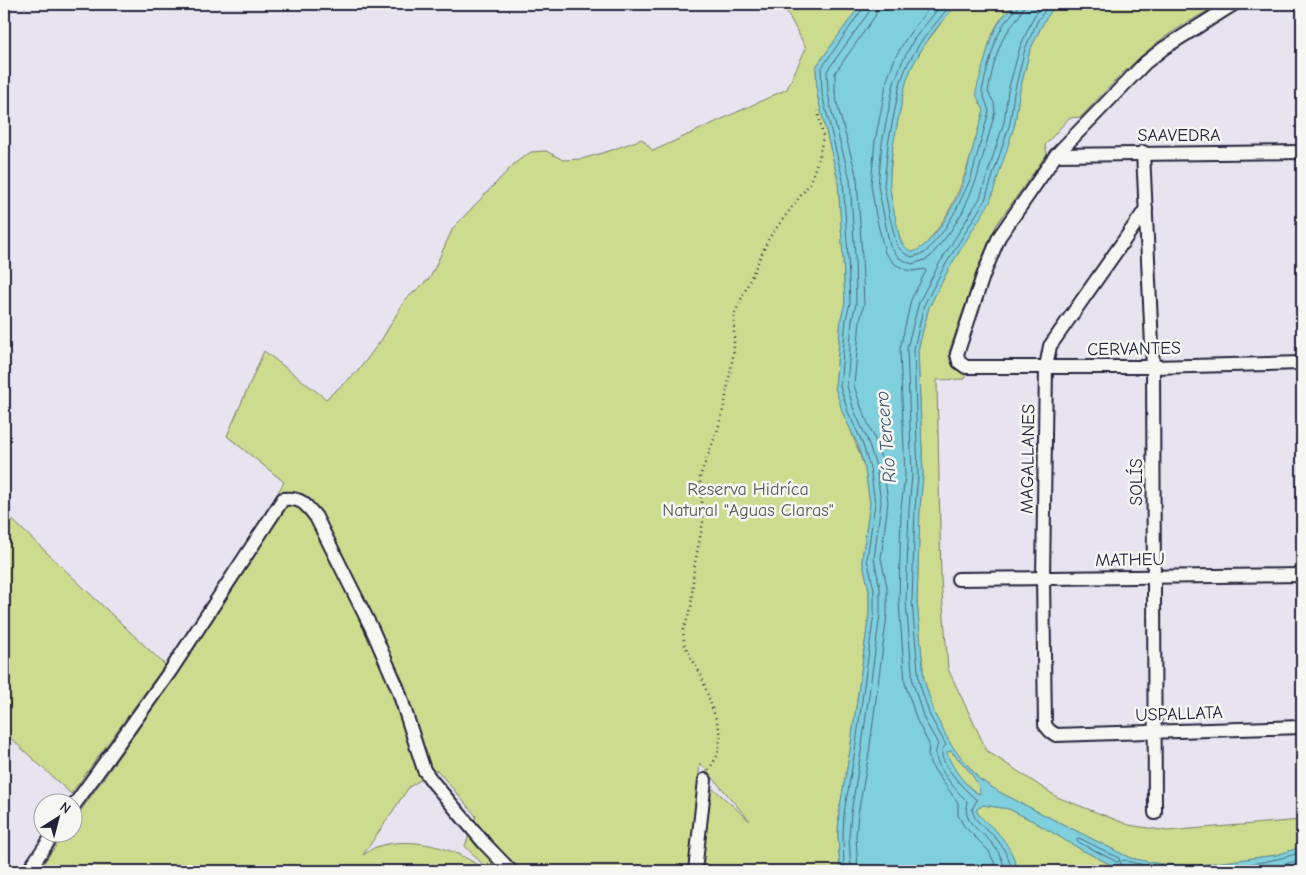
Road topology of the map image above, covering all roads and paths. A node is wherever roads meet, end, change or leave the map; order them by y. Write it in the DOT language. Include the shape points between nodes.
graph roads {
  1 [pos="1234,4"];
  2 [pos="818,112"];
  3 [pos="1143,152"];
  4 [pos="1302,152"];
  5 [pos="1056,154"];
  6 [pos="1146,209"];
  7 [pos="1302,363"];
  8 [pos="1153,366"];
  9 [pos="1046,367"];
  10 [pos="1302,574"];
  11 [pos="1153,577"];
  12 [pos="1043,578"];
  13 [pos="958,579"];
  14 [pos="1302,727"];
  15 [pos="1154,732"];
  16 [pos="1056,735"];
  17 [pos="704,780"];
  18 [pos="82,794"];
  19 [pos="1155,812"];
  20 [pos="48,842"];
  21 [pos="28,871"];
  22 [pos="512,871"];
  23 [pos="695,871"];
  1 -- 5 [label="street" via="1146,63"];
  2 -- 17 [label="path" via="823,137 810,183 768,238 734,315 734,350 725,402 700,476 703,522 694,568 691,609 683,630 684,644 701,675 721,734 717,756"];
  3 -- 4 [label="street, SAAVEDRA"];
  3 -- 5 [label="street, SAAVEDRA"];
  3 -- 6 [label="street, SOLÍS"];
  5 -- 9 [label="street, CERVANTES" via="994,248 957,354 959,362 966,367"];
  6 -- 8 [label="street, SOLÍS"];
  6 -- 9 [label="street, MAGALLANES" via="1050,346"];
  7 -- 8 [label="street, CERVANTES"];
  8 -- 9 [label="street, CERVANTES"];
  8 -- 11 [label="street, SOLÍS"];
  9 -- 12 [label="street, MAGALLANES"];
  10 -- 11 [label="street, MATHEU"];
  11 -- 12 [label="street, MATHEU"];
  11 -- 15 [label="street, SOLÍS"];
  12 -- 13 [label="street, MATHEU"];
  12 -- 16 [label="street, MAGALLANES" via="1045,725"];
  14 -- 15 [label="street, USPALLATA"];
  15 -- 16 [label="street, USPALLATA"];
  15 -- 19 [label="street, SOLÍS"];
  17 -- 23 [label="street"];
  18 -- 22 [label="street" via="171,670 283,499 295,498 316,516 372,629 398,689 424,770 485,844"];
  20 -- 21 [label="street"];
}
